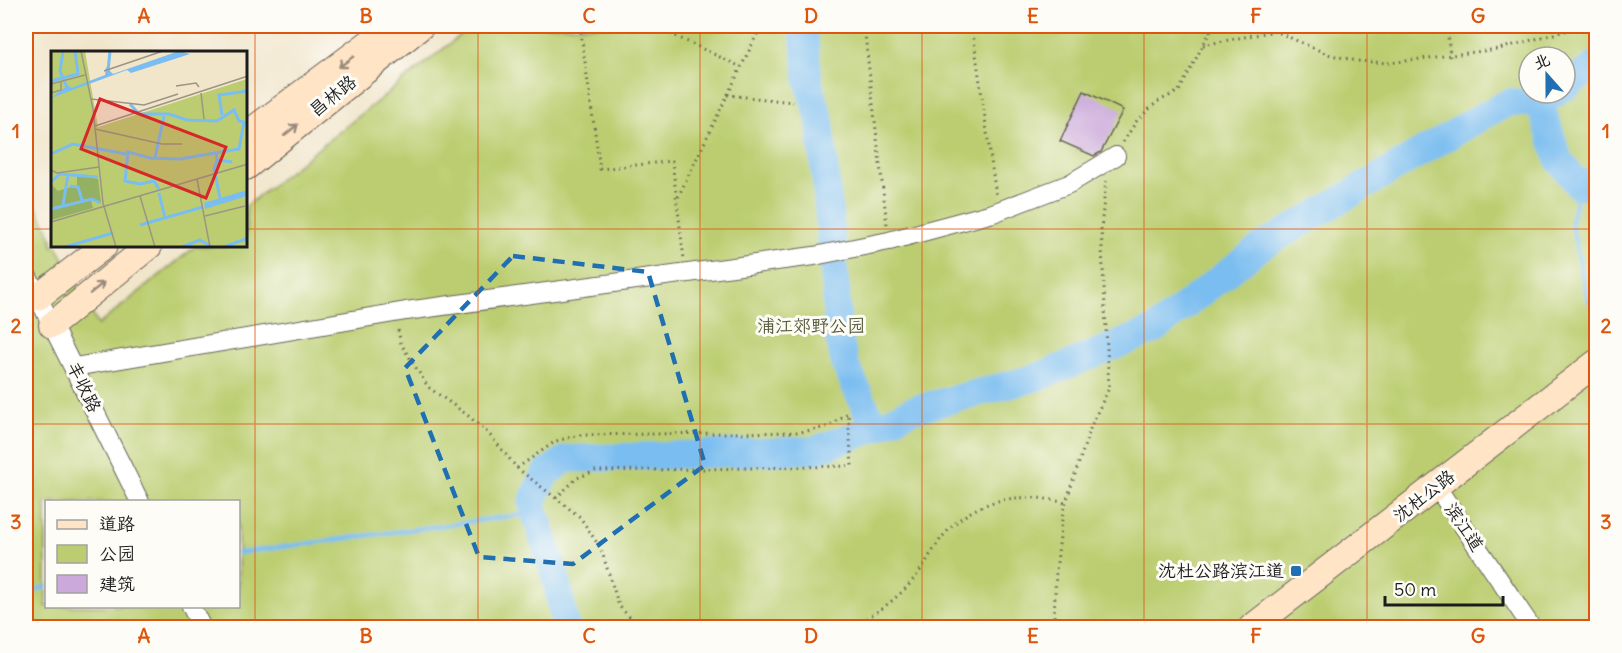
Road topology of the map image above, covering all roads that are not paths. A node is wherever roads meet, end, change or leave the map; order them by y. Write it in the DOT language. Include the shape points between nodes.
graph roads {
  1 [pos="392,26"];
  2 [pos="420,26"];
  3 [pos="248,134"];
  4 [pos="1116,156"];
  5 [pos="248,165"];
  6 [pos="101,248"];
  7 [pos="147,248"];
  8 [pos="26,273"];
  9 [pos="38,297"];
  10 [pos="52,325"];
  11 [pos="1596,363"];
  12 [pos="74,366"];
  13 [pos="1436,486"];
  14 [pos="140,500"];
  15 [pos="192,608"];
  16 [pos="202,627"];
  17 [pos="1251,627"];
  18 [pos="1532,627"];
  1 -- 3 [label="street, 昌林路, one-way"];
  5 -- 2 [label="street, 昌林路, one-way"];
  4 -- 12 [label="street" via="1069,184 999,211 889,241 814,256 393,313"];
  6 -- 9 [label="street"];
  10 -- 7 [label="street, one-way"];
  8 -- 9 [label="street, 丰收路"];
  9 -- 10 [label="street, 丰收路"];
  10 -- 12 [label="street, 丰收路"];
  11 -- 13 [label="street, 沈杜公路"];
  12 -- 14 [label="street, 丰收路"];
  13 -- 17 [label="street, 沈杜公路"];
  13 -- 18 [label="street, 滨江道"];
  15 -- 16 [label="street"];
}
